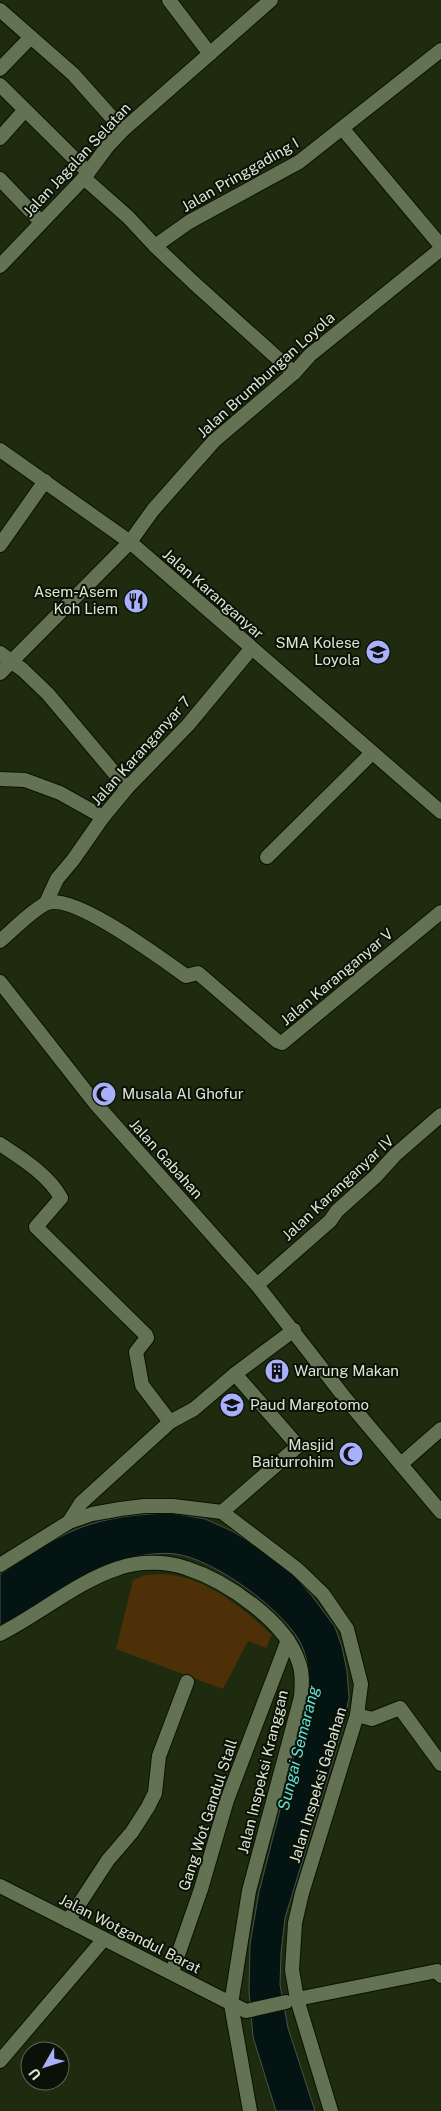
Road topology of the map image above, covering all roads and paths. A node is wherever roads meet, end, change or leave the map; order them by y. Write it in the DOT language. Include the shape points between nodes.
graph roads {
  1 [pos="169,0"];
  2 [pos="271,0"];
  3 [pos="0,10"];
  4 [pos="31,38"];
  5 [pos="441,50"];
  6 [pos="210,54"];
  7 [pos="0,69"];
  8 [pos="0,85"];
  9 [pos="24,111"];
  10 [pos="342,128"];
  11 [pos="123,130"];
  12 [pos="0,138"];
  13 [pos="86,175"];
  14 [pos="0,179"];
  15 [pos="41,222"];
  16 [pos="155,246"];
  17 [pos="441,248"];
  18 [pos="0,266"];
  19 [pos="294,373"];
  20 [pos="0,450"];
  21 [pos="45,481"];
  22 [pos="130,542"];
  23 [pos="0,545"];
  24 [pos="251,649"];
  25 [pos="6,657"];
  26 [pos="0,673"];
  27 [pos="372,753"];
  28 [pos="0,779"];
  29 [pos="127,788"];
  30 [pos="441,812"];
  31 [pos="103,817"];
  32 [pos="267,857"];
  33 [pos="46,903"];
  34 [pos="441,912"];
  35 [pos="0,941"];
  36 [pos="0,982"];
  37 [pos="441,1115"];
  38 [pos="0,1144"];
  39 [pos="257,1284"];
  40 [pos="294,1330"];
  41 [pos="234,1374"];
  42 [pos="170,1422"];
  43 [pos="441,1429"];
  44 [pos="401,1464"];
  45 [pos="222,1512"];
  46 [pos="441,1512"];
  47 [pos="69,1522"];
  48 [pos="0,1565"];
  49 [pos="0,1634"];
  50 [pos="288,1640"];
  51 [pos="187,1682"];
  52 [pos="357,1715"];
  53 [pos="441,1764"];
  54 [pos="0,1886"];
  55 [pos="68,1921"];
  56 [pos="104,1940"];
  57 [pos="172,1972"];
  58 [pos="440,1972"];
  59 [pos="292,2000"];
  60 [pos="231,2004"];
  61 [pos="0,2061"];
  62 [pos="250,2111"];
  63 [pos="331,2111"];
  1 -- 6 [label="street"];
  2 -- 6 [label="street, Jalan Jagalan Selatan"];
  3 -- 4 [label="street"];
  4 -- 7 [label="street"];
  4 -- 11 [label="street" via="73,74"];
  5 -- 10 [label="street, Jalan Pringgading I"];
  6 -- 11 [label="street, Jalan Jagalan Selatan"];
  8 -- 9 [label="street"];
  9 -- 12 [label="street"];
  9 -- 13 [label="street"];
  10 -- 16 [label="street, Jalan Pringgading I" via="299,162 190,222"];
  10 -- 17 [label="street"];
  11 -- 13 [label="street, Jalan Jagalan Selatan"];
  13 -- 15 [label="street, Jalan Jagalan Selatan"];
  13 -- 16 [label="street"];
  14 -- 15 [label="street"];
  15 -- 18 [label="street, Jalan Jagalan Selatan"];
  16 -- 19 [label="street"];
  17 -- 19 [label="street, Jalan Brumbungan Loyola" via="310,355"];
  19 -- 22 [label="street, Jalan Brumbungan Loyola" via="214,441 153,510"];
  20 -- 21 [label="street, Jalan Karanganyar"];
  21 -- 22 [label="street, Jalan Karanganyar"];
  21 -- 23 [label="street"];
  22 -- 24 [label="street, Jalan Karanganyar"];
  22 -- 25 [label="street, Jalan Brumbungan Loyola"];
  24 -- 27 [label="street, Jalan Karanganyar"];
  24 -- 29 [label="street, Jalan Karanganyar 7" via="188,725"];
  25 -- 26 [label="street, Jalan Brumbungan Loyola"];
  25 -- 29 [label="street" via="48,694"];
  27 -- 30 [label="street, Jalan Karanganyar"];
  27 -- 32 [label="street"];
  28 -- 31 [label="street" via="25,780 60,793"];
  29 -- 31 [label="street, Jalan Karanganyar 7"];
  31 -- 33 [label="street, Jalan Karanganyar 7" via="57,879"];
  33 -- 34 [label="street, Jalan Karanganyar V" via="60,902 102,920 186,976 198,973 282,1043"];
  33 -- 35 [label="street"];
  36 -- 39 [label="street, Jalan Gabahan" via="95,1103"];
  37 -- 39 [label="street, Jalan Karanganyar IV" via="395,1155 330,1221"];
  38 -- 42 [label="street" via="34,1168 61,1198 36,1227 146,1335 136,1352 142,1385"];
  39 -- 40 [label="street, Jalan Gabahan"];
  40 -- 41 [label="street"];
  40 -- 44 [label="street, Jalan Gabahan"];
  41 -- 42 [label="street" via="196,1407"];
  41 -- 45 [label="street" via="298,1446"];
  42 -- 47 [label="street" via="81,1502"];
  43 -- 44 [label="street"];
  44 -- 46 [label="street, Jalan Gabahan"];
  45 -- 47 [label="street" via="144,1506 92,1514"];
  45 -- 52 [label="street, Jalan Inspeksi Gabahan" via="297,1569 322,1594 347,1629 360,1684"];
  47 -- 48 [label="street"];
  49 -- 50 [label="street, Jalan Inspeksi Kranggan" via="120,1567 166,1564 185,1567 210,1577 239,1595"];
  50 -- 57 [label="street, Gang Wot Gandul Stall" via="227,1800"];
  50 -- 60 [label="street, Jalan Inspeksi Kranggan" via="300,1664 301,1697 249,1891"];
  51 -- 55 [label="street" via="159,1756 155,1793 132,1832 108,1860"];
  52 -- 53 [label="street" via="372,1719 400,1708"];
  52 -- 59 [label="street, Jalan Inspeksi Gabahan" via="295,1923"];
  54 -- 55 [label="street, Jalan Wotgandul Barat"];
  55 -- 56 [label="street, Jalan Wotgandul Barat"];
  56 -- 57 [label="street, Jalan Wotgandul Barat"];
  56 -- 61 [label="street"];
  57 -- 60 [label="street, Jalan Wotgandul Barat"];
  58 -- 59 [label="street"];
  59 -- 60 [label="street, Jalan Wotgandul Barat" via="246,2011"];
  59 -- 63 [label="street, Jalan Inspeksi Gabahan"];
  60 -- 62 [label="street, Jalan Inspeksi Kranggan"];
}
